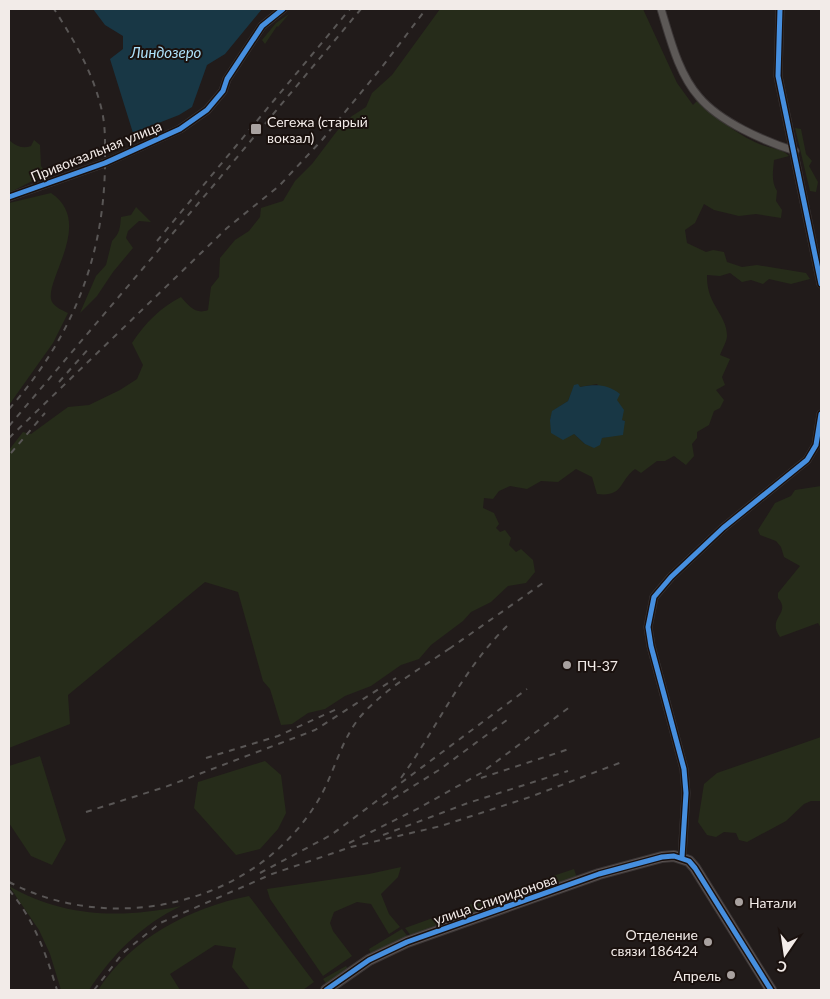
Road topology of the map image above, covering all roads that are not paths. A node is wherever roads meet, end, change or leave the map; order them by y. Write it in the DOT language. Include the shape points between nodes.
graph roads {
  1 [pos="283,9"];
  2 [pos="661,9"];
  3 [pos="780,9"];
  4 [pos="795,151"];
  5 [pos="9,197"];
  6 [pos="821,284"];
  7 [pos="821,414"];
  8 [pos="682,858"];
  9 [pos="326,990"];
  10 [pos="770,990"];
  1 -- 5 [label="street, Привокзальная улица" via="262,26 227,79 223,91 207,110 180,129 97,166"];
  2 -- 4 [label="street" via="681,66 698,96 745,130"];
  3 -- 4 [label="street" via="778,76"];
  4 -- 6 [label="street"];
  7 -- 8 [label="street" via="813,453 695,554 654,597 650,608 651,646 684,769 686,793"];
  8 -- 9 [label="street, улица Спиридонова" via="662,857 599,874 416,939 369,960"];
  8 -- 10 [label="street" via="695,868"];
}
